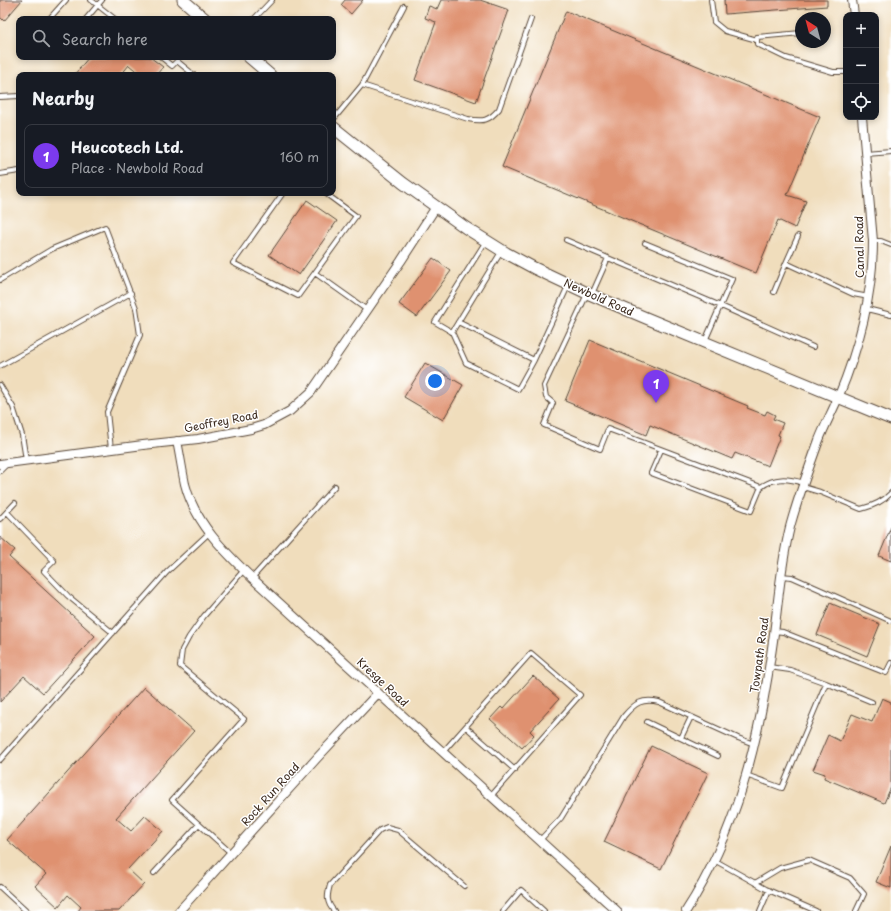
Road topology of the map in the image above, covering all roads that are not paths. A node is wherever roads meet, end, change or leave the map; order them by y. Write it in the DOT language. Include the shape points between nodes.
graph roads {
  1 [pos="66,0"];
  2 [pos="91,0"];
  3 [pos="102,0"];
  4 [pos="183,0"];
  5 [pos="272,0"];
  6 [pos="711,0"];
  7 [pos="852,0"];
  8 [pos="98,5"];
  9 [pos="404,6"];
  10 [pos="854,12"];
  11 [pos="52,16"];
  12 [pos="89,16"];
  13 [pos="111,16"];
  14 [pos="202,16"];
  15 [pos="257,16"];
  16 [pos="531,19"];
  17 [pos="795,34"];
  18 [pos="757,40"];
  19 [pos="165,60"];
  20 [pos="252,60"];
  21 [pos="190,72"];
  22 [pos="264,72"];
  23 [pos="843,72"];
  24 [pos="362,85"];
  25 [pos="0,95"];
  26 [pos="16,96"];
  27 [pos="336,116"];
  28 [pos="862,120"];
  29 [pos="336,129"];
  30 [pos="891,150"];
  31 [pos="865,153"];
  32 [pos="16,171"];
  33 [pos="0,174"];
  34 [pos="281,196"];
  35 [pos="330,196"];
  36 [pos="436,207"];
  37 [pos="798,236"];
  38 [pos="486,240"];
  39 [pos="566,240"];
  40 [pos="872,241"];
  41 [pos="645,243"];
  42 [pos="891,245"];
  43 [pos="502,250"];
  44 [pos="608,258"];
  45 [pos="786,264"];
  46 [pos="315,273"];
  47 [pos="0,280"];
  48 [pos="569,284"];
  49 [pos="774,292"];
  50 [pos="131,293"];
  51 [pos="590,294"];
  52 [pos="869,297"];
  53 [pos="721,306"];
  54 [pos="867,309"];
  55 [pos="367,310"];
  56 [pos="891,315"];
  57 [pos="458,322"];
  58 [pos="452,332"];
  59 [pos="705,342"];
  60 [pos="813,347"];
  61 [pos="534,360"];
  62 [pos="0,366"];
  63 [pos="0,385"];
  64 [pos="838,397"];
  65 [pos="891,419"];
  66 [pos="177,441"];
  67 [pos="111,449"];
  68 [pos="661,450"];
  69 [pos="26,460"];
  70 [pos="4,463"];
  71 [pos="0,471"];
  72 [pos="803,485"];
  73 [pos="335,486"];
  74 [pos="761,487"];
  75 [pos="891,492"];
  76 [pos="15,503"];
  77 [pos="7,512"];
  78 [pos="0,519"];
  79 [pos="209,533"];
  80 [pos="244,570"];
  81 [pos="780,576"];
  82 [pos="252,578"];
  83 [pos="891,621"];
  84 [pos="774,631"];
  85 [pos="113,634"];
  86 [pos="891,662"];
  87 [pos="769,667"];
  88 [pos="826,684"];
  89 [pos="378,693"];
  90 [pos="872,702"];
  91 [pos="691,717"];
  92 [pos="647,722"];
  93 [pos="466,727"];
  94 [pos="680,738"];
  95 [pos="755,744"];
  96 [pos="443,752"];
  97 [pos="718,756"];
  98 [pos="0,760"];
  99 [pos="514,770"];
  100 [pos="746,775"];
  101 [pos="491,797"];
  102 [pos="199,824"];
  103 [pos="540,840"];
  104 [pos="232,853"];
  105 [pos="713,860"];
  106 [pos="154,873"];
  107 [pos="755,883"];
  108 [pos="464,886"];
  109 [pos="0,888"];
  110 [pos="769,890"];
  111 [pos="26,911"];
  112 [pos="179,911"];
  113 [pos="334,911"];
  114 [pos="503,911"];
  115 [pos="544,911"];
  116 [pos="617,911"];
  117 [pos="686,911"];
  118 [pos="760,911"];
  119 [pos="816,911"];
  120 [pos="856,911"];
  1 -- 11 [label="lane"];
  2 -- 8 [label="lane"];
  3 -- 8 [label="lane"];
  4 -- 14 [label="main road"];
  5 -- 15 [label="lane"];
  6 -- 18 [label="lane" via="714,22 725,31"];
  7 -- 10 [label="street"];
  8 -- 12 [label="lane"];
  8 -- 13 [label="lane"];
  9 -- 24 [label="lane"];
  16 -- 24 [label="lane" via="499,109 486,120 468,119"];
  17 -- 18 [label="lane" via="757,37"];
  18 -- 23 [label="lane" via="757,44 786,58 833,72"];
  19 -- 21 [label="lane" via="172,66 177,61"];
  20 -- 22 [label="main road"];
  24 -- 27 [label="lane"];
  25 -- 26 [label="lane"];
  28 -- 31 [label="street, Canal Road"];
  29 -- 36 [label="main road, Newbold Road"];
  30 -- 31 [label="lane"];
  31 -- 40 [label="street, Canal Road"];
  32 -- 33 [label="lane"];
  34 -- 46 [label="lane" via="233,263 298,296"];
  35 -- 46 [label="lane" via="356,216"];
  36 -- 38 [label="main road, Newbold Road"];
  36 -- 55 [label="street, Geoffrey Road"];
  37 -- 45 [label="lane"];
  38 -- 43 [label="main road, Newbold Road"];
  38 -- 58 [label="lane" via="435,322"];
  39 -- 44 [label="lane"];
  40 -- 42 [label="lane"];
  40 -- 52 [label="street, Canal Road" via="873,261"];
  41 -- 53 [label="lane" via="732,279"];
  43 -- 48 [label="main road, Newbold Road"];
  43 -- 57 [label="lane"];
  44 -- 51 [label="lane"];
  44 -- 53 [label="lane"];
  45 -- 49 [label="lane"];
  45 -- 52 [label="lane" via="853,294"];
  46 -- 55 [label="lane"];
  47 -- 50 [label="lane" via="52,249 106,228"];
  48 -- 51 [label="main road, Newbold Road"];
  48 -- 61 [label="lane"];
  50 -- 62 [label="lane"];
  50 -- 67 [label="lane" via="140,335 107,412"];
  51 -- 59 [label="main road, Newbold Road"];
  51 -- 68 [label="lane" via="544,386 546,397 553,403 544,425 600,449 608,429"];
  52 -- 54 [label="street, Canal Road"];
  53 -- 59 [label="lane"];
  53 -- 60 [label="lane"];
  54 -- 56 [label="lane"];
  54 -- 64 [label="street, Canal Road"];
  55 -- 66 [label="street, Geoffrey Road" via="310,392 290,411 251,429"];
  57 -- 58 [label="lane"];
  57 -- 61 [label="lane"];
  58 -- 61 [label="lane" via="466,364 518,389"];
  59 -- 64 [label="main road, Newbold Road"];
  63 -- 69 [label="lane" via="13,407 22,435"];
  64 -- 65 [label="main road, Newbold Road"];
  64 -- 72 [label="street, Towpath Road"];
  66 -- 67 [label="street, Geoffrey Road"];
  66 -- 79 [label="street, Kresge Road" via="190,500"];
  67 -- 69 [label="street, Geoffrey Road"];
  68 -- 74 [label="lane"];
  68 -- 74 [label="lane" via="651,473 729,503 751,511"];
  69 -- 70 [label="street, Geoffrey Road"];
  70 -- 71 [label="lane"];
  72 -- 74 [label="lane" via="794,480 781,479 770,481"];
  72 -- 75 [label="lane" via="861,509 880,503"];
  72 -- 81 [label="street, Towpath Road" via="790,528"];
  73 -- 82 [label="lane"];
  76 -- 77 [label="lane"];
  77 -- 78 [label="lane"];
  77 -- 85 [label="lane" via="54,561 44,570 68,596"];
  79 -- 80 [label="street, Kresge Road"];
  79 -- 85 [label="lane" via="167,572"];
  80 -- 82 [label="street, Kresge Road"];
  80 -- 102 [label="lane" via="204,616 182,650 180,666 244,719 172,800"];
  81 -- 83 [label="lane" via="792,577"];
  81 -- 84 [label="street, Towpath Road"];
  82 -- 89 [label="street, Kresge Road"];
  84 -- 86 [label="lane" via="783,632 886,673"];
  84 -- 87 [label="street, Towpath Road"];
  85 -- 98 [label="lane"];
  87 -- 88 [label="lane" via="790,670"];
  87 -- 95 [label="street, Towpath Road"];
  88 -- 90 [label="lane"];
  88 -- 100 [label="lane" via="782,788"];
  89 -- 96 [label="street, Kresge Road"];
  89 -- 104 [label="street, Rock Run Road"];
  91 -- 94 [label="lane"];
  91 -- 95 [label="lane"];
  91 -- 103 [label="lane" via="653,701 647,700 636,704 624,716 562,818"];
  92 -- 94 [label="lane"];
  93 -- 96 [label="lane"];
  93 -- 99 [label="lane"];
  93 -- 99 [label="lane" via="531,653 580,696"];
  94 -- 97 [label="lane"];
  95 -- 100 [label="street, Towpath Road"];
  96 -- 101 [label="street, Kresge Road"];
  99 -- 101 [label="lane"];
  100 -- 105 [label="street, Towpath Road"];
  101 -- 103 [label="street, Kresge Road"];
  102 -- 104 [label="lane"];
  102 -- 106 [label="lane"];
  103 -- 116 [label="street, Kresge Road"];
  104 -- 112 [label="street, Rock Run Road"];
  105 -- 107 [label="lane"];
  105 -- 117 [label="street, Towpath Road"];
  107 -- 110 [label="lane"];
  107 -- 120 [label="lane" via="780,868 809,860 850,878 864,894"];
  108 -- 113 [label="lane" via="398,830 387,827 380,830 330,885 327,896"];
  109 -- 111 [label="lane"];
  110 -- 118 [label="lane"];
  110 -- 119 [label="lane"];
  114 -- 115 [label="lane" via="521,890"];
}
